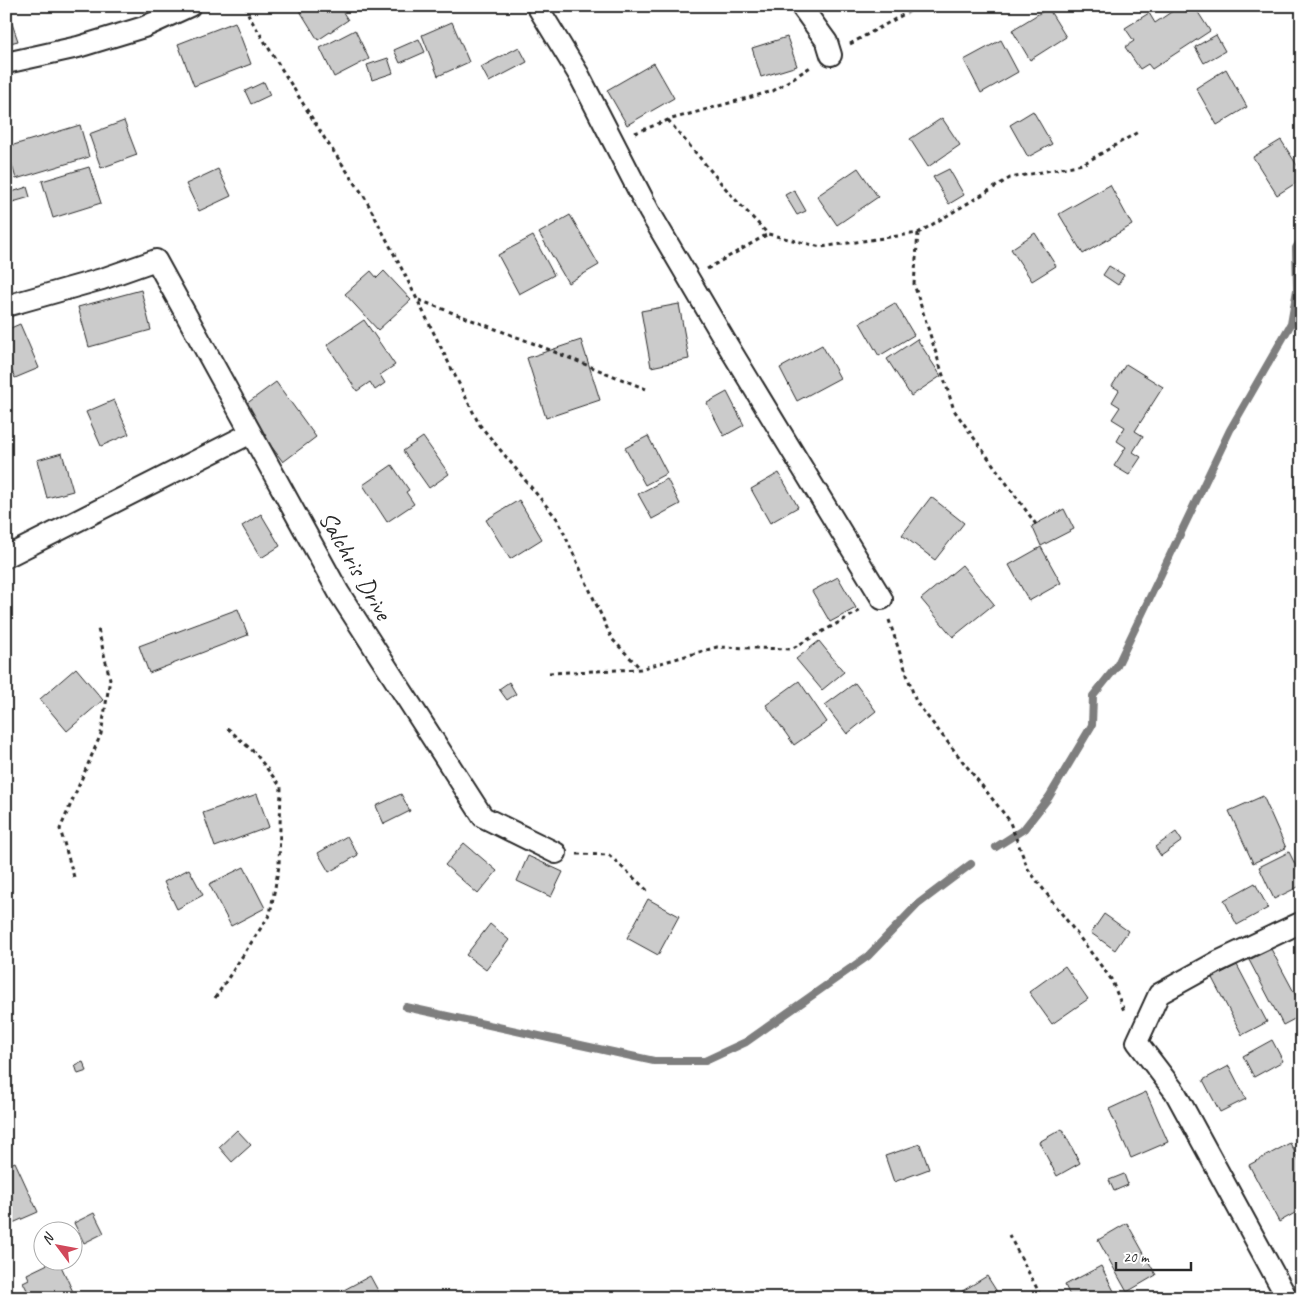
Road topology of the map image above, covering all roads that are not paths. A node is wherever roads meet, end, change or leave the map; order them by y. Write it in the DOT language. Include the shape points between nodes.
graph roads {
  1 [pos="190,6"];
  2 [pos="538,6"];
  3 [pos="801,6"];
  4 [pos="831,55"];
  5 [pos="6,63"];
  6 [pos="6,306"];
  7 [pos="251,433"];
  8 [pos="6,557"];
  9 [pos="882,599"];
  10 [pos="556,853"];
  11 [pos="1302,922"];
  12 [pos="1287,1298"];
  1 -- 5 [label="street" via="144,27"];
  2 -- 9 [label="street" via="579,76 649,211"];
  3 -- 4 [label="street" via="827,42"];
  6 -- 7 [label="street, Salchris Drive" via="156,260"];
  7 -- 8 [label="street"];
  7 -- 10 [label="street, Salchris Drive" via="339,593 483,817"];
  11 -- 12 [label="street" via="1159,994 1137,1042 1175,1092"];
}
